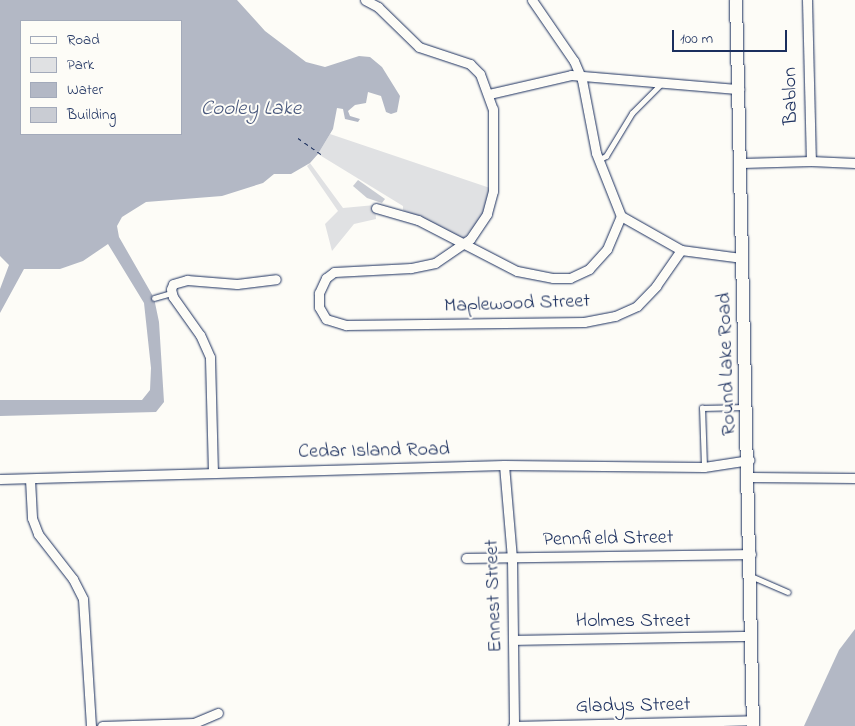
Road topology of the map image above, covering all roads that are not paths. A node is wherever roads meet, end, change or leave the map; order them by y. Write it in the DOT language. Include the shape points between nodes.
graph roads {
  1 [pos="365,0"];
  2 [pos="532,0"];
  3 [pos="736,0"];
  4 [pos="807,0"];
  5 [pos="580,77"];
  6 [pos="661,84"];
  7 [pos="739,89"];
  8 [pos="489,94"];
  9 [pos="598,160"];
  10 [pos="811,161"];
  11 [pos="742,163"];
  12 [pos="855,163"];
  13 [pos="376,208"];
  14 [pos="621,216"];
  15 [pos="465,242"];
  16 [pos="681,250"];
  17 [pos="742,258"];
  18 [pos="276,278"];
  19 [pos="171,291"];
  20 [pos="154,298"];
  21 [pos="746,407"];
  22 [pos="749,460"];
  23 [pos="504,465"];
  24 [pos="704,467"];
  25 [pos="213,473"];
  26 [pos="750,477"];
  27 [pos="30,478"];
  28 [pos="855,478"];
  29 [pos="0,479"];
  30 [pos="751,554"];
  31 [pos="466,558"];
  32 [pos="512,558"];
  33 [pos="751,576"];
  34 [pos="788,592"];
  35 [pos="752,636"];
  36 [pos="514,640"];
  37 [pos="218,713"];
  38 [pos="753,723"];
  39 [pos="91,726"];
  40 [pos="102,726"];
  41 [pos="514,726"];
  1 -- 8 [label="street" via="378,7 419,47 470,64 480,74"];
  2 -- 5 [label="street" via="558,34"];
  3 -- 7 [label="street, Round Lake Road"];
  4 -- 10 [label="street, Bablon"];
  5 -- 6 [label="street"];
  5 -- 8 [label="street" via="571,75"];
  5 -- 9 [label="street"];
  6 -- 7 [label="street"];
  6 -- 9 [label="lane" via="632,113 606,156"];
  7 -- 11 [label="street, Round Lake Road"];
  8 -- 15 [label="street" via="493,110 493,191 487,214"];
  9 -- 14 [label="street"];
  10 -- 11 [label="street"];
  10 -- 12 [label="street"];
  11 -- 17 [label="street, Round Lake Road"];
  13 -- 15 [label="street" via="404,214"];
  14 -- 15 [label="street" via="607,248 589,269 570,278 517,271"];
  14 -- 16 [label="street"];
  15 -- 16 [label="street, Maplewood Street" via="435,263 411,268 334,272 326,278 319,307 326,319 346,325 584,322 615,316 637,306 656,286"];
  16 -- 17 [label="street"];
  17 -- 21 [label="street, Round Lake Road"];
  18 -- 19 [label="street" via="237,284 187,280 177,282"];
  19 -- 20 [label="lane"];
  19 -- 25 [label="street" via="200,335 210,357"];
  21 -- 22 [label="street, Round Lake Road"];
  21 -- 24 [label="lane" via="702,408"];
  22 -- 24 [label="street, Cedar Island Road"];
  22 -- 26 [label="street, Round Lake Road"];
  23 -- 24 [label="street, Cedar Island Road"];
  23 -- 25 [label="street, Cedar Island Road"];
  23 -- 32 [label="street, Ennest Street"];
  25 -- 27 [label="street, Cedar Island Road"];
  26 -- 28 [label="street"];
  26 -- 30 [label="street, Round Lake Road"];
  27 -- 29 [label="street, Cedar Island Road"];
  27 -- 39 [label="street" via="32,518 38,534 73,579 83,599"];
  30 -- 32 [label="street, Pennfield Street"];
  30 -- 33 [label="street, Round Lake Road"];
  31 -- 32 [label="street, Pennfield Street"];
  32 -- 36 [label="street, Ennest Street"];
  33 -- 34 [label="lane"];
  33 -- 35 [label="street, Round Lake Road"];
  35 -- 36 [label="street, Holmes Street"];
  35 -- 38 [label="street, Round Lake Road"];
  36 -- 41 [label="street, Ennest Street"];
  37 -- 40 [label="street" via="194,723"];
  38 -- 41 [label="street, Gladys Street"];
}
